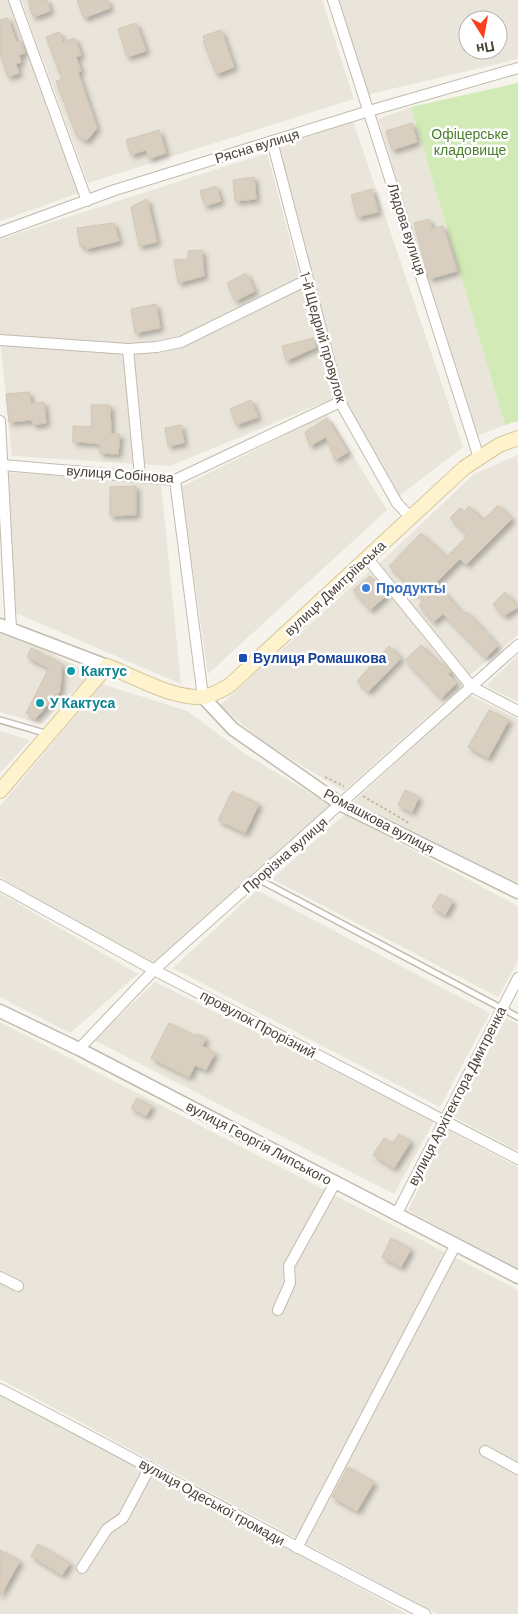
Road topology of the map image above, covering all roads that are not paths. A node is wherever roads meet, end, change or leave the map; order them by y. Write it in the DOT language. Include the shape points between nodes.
graph roads {
  1 [pos="14,0"];
  2 [pos="333,0"];
  3 [pos="518,68"];
  4 [pos="369,111"];
  5 [pos="272,141"];
  6 [pos="87,201"];
  7 [pos="0,232"];
  8 [pos="307,280"];
  9 [pos="0,340"];
  10 [pos="128,349"];
  11 [pos="340,402"];
  12 [pos="0,420"];
  13 [pos="518,438"];
  14 [pos="479,458"];
  15 [pos="3,465"];
  16 [pos="140,476"];
  17 [pos="174,480"];
  18 [pos="411,518"];
  19 [pos="368,558"];
  20 [pos="6,627"];
  21 [pos="518,645"];
  22 [pos="107,666"];
  23 [pos="472,687"];
  24 [pos="203,697"];
  25 [pos="518,711"];
  26 [pos="0,720"];
  27 [pos="48,734"];
  28 [pos="0,790"];
  29 [pos="342,805"];
  30 [pos="258,878"];
  31 [pos="0,885"];
  32 [pos="518,892"];
  33 [pos="154,970"];
  34 [pos="518,978"];
  35 [pos="502,1008"];
  36 [pos="0,1011"];
  37 [pos="518,1017"];
  38 [pos="78,1049"];
  39 [pos="445,1120"];
  40 [pos="518,1158"];
  41 [pos="334,1183"];
  42 [pos="396,1215"];
  43 [pos="456,1244"];
  44 [pos="0,1277"];
  45 [pos="518,1278"];
  46 [pos="18,1286"];
  47 [pos="278,1310"];
  48 [pos="0,1389"];
  49 [pos="485,1450"];
  50 [pos="150,1467"];
  51 [pos="518,1469"];
  52 [pos="297,1548"];
  53 [pos="82,1568"];
  54 [pos="425,1614"];
  1 -- 6 [label="street"];
  2 -- 4 [label="street, Лядова вулиця"];
  3 -- 4 [label="street, Рясна вулиця"];
  4 -- 5 [label="street, Рясна вулиця"];
  4 -- 14 [label="street, Лядова вулиця"];
  5 -- 6 [label="street, Рясна вулиця"];
  5 -- 8 [label="street, 1-й Щедрий провулок"];
  6 -- 7 [label="street, Рясна вулиця"];
  8 -- 10 [label="street" via="181,342"];
  8 -- 11 [label="street, 1-й Щедрий провулок"];
  9 -- 10 [label="street"];
  10 -- 16 [label="street"];
  11 -- 17 [label="street, вулиця Собінова"];
  11 -- 18 [label="street, 1-й Щедрий провулок" via="398,503"];
  12 -- 15 [label="street"];
  13 -- 14 [label="main road, вулиця Дмитріївська"];
  14 -- 18 [label="main road, вулиця Дмитріївська" via="458,473"];
  15 -- 16 [label="street, вулиця Собінова"];
  15 -- 20 [label="street"];
  16 -- 17 [label="street, вулиця Собінова"];
  17 -- 24 [label="street"];
  18 -- 19 [label="main road, вулиця Дмитріївська"];
  19 -- 23 [label="street"];
  19 -- 24 [label="main road, вулиця Дмитріївська" via="230,685"];
  20 -- 22 [label="street"];
  21 -- 23 [label="street, Прорізна вулиця"];
  22 -- 24 [label="main road" via="171,692"];
  22 -- 27 [label="main road"];
  23 -- 25 [label="street"];
  23 -- 29 [label="street, Прорізна вулиця"];
  24 -- 29 [label="street, Ромашкова вулиця" via="233,729"];
  26 -- 27 [label="lane"];
  27 -- 28 [label="main road"];
  29 -- 30 [label="street, Прорізна вулиця"];
  29 -- 32 [label="street, Ромашкова вулиця"];
  30 -- 33 [label="street, Прорізна вулиця"];
  30 -- 35 [label="lane"];
  31 -- 33 [label="street, провулок Прорізний"];
  33 -- 38 [label="street, Прорізна вулиця"];
  33 -- 39 [label="street, провулок Прорізний"];
  34 -- 35 [label="street, вулиця Архітектора Дмитренка"];
  35 -- 37 [label="lane"];
  35 -- 39 [label="street, вулиця Архітектора Дмитренка"];
  36 -- 38 [label="street, вулиця Георгія Липського"];
  38 -- 41 [label="street, вулиця Георгія Липського"];
  39 -- 40 [label="street, провулок Прорізний"];
  39 -- 42 [label="street, вулиця Архітектора Дмитренка"];
  41 -- 42 [label="street, вулиця Георгія Липського"];
  41 -- 47 [label="street" via="289,1266 290,1283"];
  42 -- 43 [label="street, вулиця Георгія Липського"];
  43 -- 45 [label="street, вулиця Георгія Липського"];
  43 -- 52 [label="street"];
  44 -- 46 [label="street"];
  48 -- 50 [label="street, вулиця Одеської громади"];
  49 -- 51 [label="street"];
  50 -- 52 [label="street, вулиця Одеської громади"];
  50 -- 53 [label="street" via="123,1518 107,1529"];
  52 -- 54 [label="street, вулиця Одеської громади"];
}
